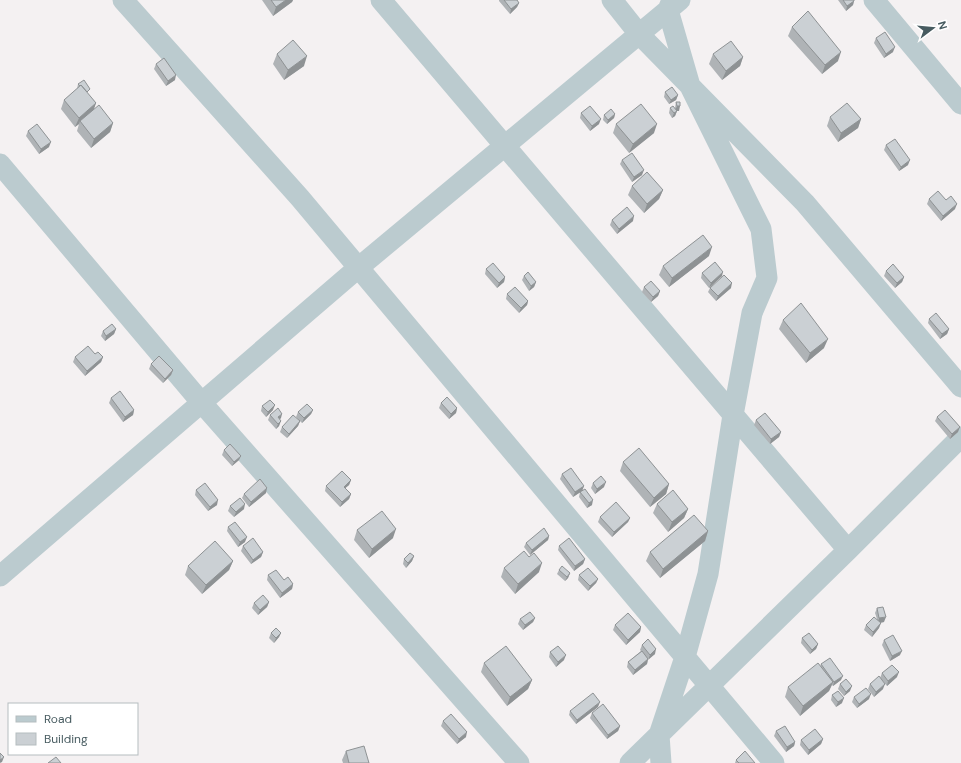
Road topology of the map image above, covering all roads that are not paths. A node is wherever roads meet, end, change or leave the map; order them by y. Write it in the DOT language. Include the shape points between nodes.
graph roads {
  1 [pos="122,0"];
  2 [pos="382,0"];
  3 [pos="612,0"];
  4 [pos="874,0"];
  5 [pos="673,3"];
  6 [pos="639,34"];
  7 [pos="690,86"];
  8 [pos="961,104"];
  9 [pos="504,145"];
  10 [pos="0,164"];
  11 [pos="358,268"];
  12 [pos="961,387"];
  13 [pos="202,402"];
  14 [pos="733,415"];
  15 [pos="961,436"];
  16 [pos="848,550"];
  17 [pos="0,576"];
  18 [pos="685,657"];
  19 [pos="709,685"];
  20 [pos="659,735"];
  21 [pos="519,763"];
  22 [pos="630,763"];
  23 [pos="662,763"];
  24 [pos="774,763"];
  1 -- 11 [label="street" via="300,198"];
  2 -- 9 [label="street"];
  3 -- 6 [label="street"];
  4 -- 8 [label="street"];
  5 -- 6 [label="street"];
  5 -- 7 [label="street"];
  6 -- 7 [label="street"];
  6 -- 9 [label="street"];
  7 -- 12 [label="street" via="805,203"];
  7 -- 14 [label="street" via="761,229 767,278 752,313"];
  9 -- 11 [label="street"];
  9 -- 14 [label="street"];
  10 -- 13 [label="street"];
  11 -- 13 [label="street"];
  11 -- 18 [label="street"];
  13 -- 17 [label="street"];
  13 -- 21 [label="street"];
  14 -- 16 [label="street"];
  14 -- 18 [label="street" via="708,574"];
  15 -- 16 [label="street"];
  16 -- 19 [label="street"];
  18 -- 19 [label="street"];
  18 -- 20 [label="street"];
  19 -- 20 [label="street"];
  19 -- 24 [label="street"];
  20 -- 22 [label="street"];
  20 -- 23 [label="street"];
}
